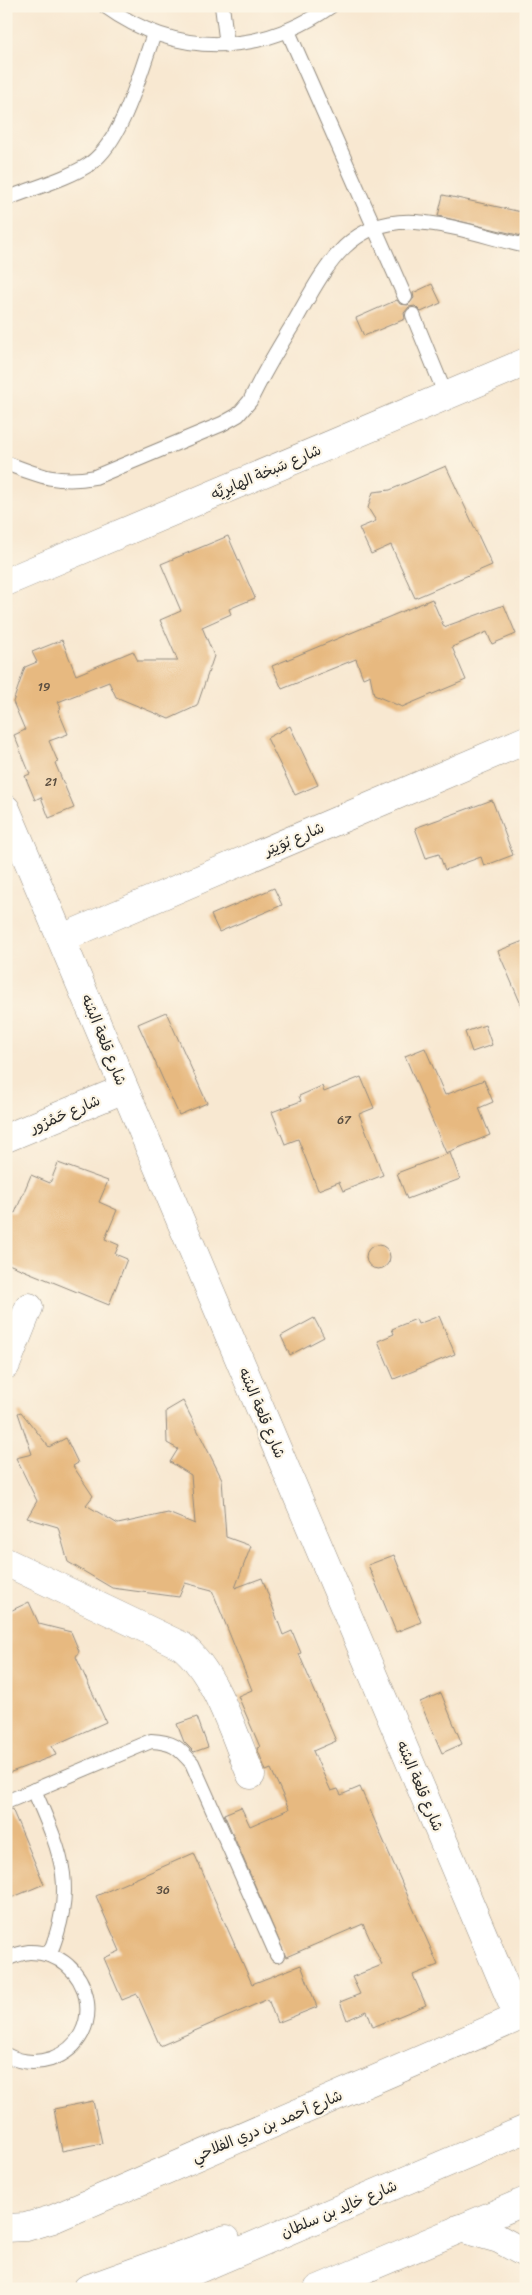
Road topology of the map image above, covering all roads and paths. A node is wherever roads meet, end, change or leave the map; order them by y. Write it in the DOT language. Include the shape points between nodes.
graph roads {
  1 [pos="105,6"];
  2 [pos="222,6"];
  3 [pos="331,6"];
  4 [pos="288,32"];
  5 [pos="154,34"];
  6 [pos="227,45"];
  7 [pos="6,200"];
  8 [pos="375,228"];
  9 [pos="526,246"];
  10 [pos="405,297"];
  11 [pos="413,315"];
  12 [pos="526,362"];
  13 [pos="446,396"];
  14 [pos="6,462"];
  15 [pos="6,582"];
  16 [pos="526,740"];
  17 [pos="6,809"];
  18 [pos="62,938"];
  19 [pos="124,1089"];
  20 [pos="6,1138"];
  21 [pos="29,1307"];
  22 [pos="6,1365"];
  23 [pos="6,1562"];
  24 [pos="250,1775"];
  25 [pos="34,1790"];
  26 [pos="6,1802"];
  27 [pos="50,1955"];
  28 [pos="277,1955"];
  29 [pos="6,1958"];
  30 [pos="522,2016"];
  31 [pos="6,2056"];
  32 [pos="526,2129"];
  33 [pos="526,2201"];
  34 [pos="312,2220"];
  35 [pos="6,2228"];
  36 [pos="460,2228"];
  37 [pos="526,2254"];
  38 [pos="87,2289"];
  39 [pos="152,2289"];
  40 [pos="318,2289"];
  1 -- 5 [label="lane" via="124,20"];
  2 -- 6 [label="lane"];
  3 -- 4 [label="lane"];
  4 -- 6 [label="lane" via="258,41"];
  4 -- 8 [label="lane"];
  5 -- 6 [label="lane" via="190,43"];
  5 -- 7 [label="lane" via="118,132 106,150 90,164"];
  8 -- 9 [label="lane" via="394,222 414,222"];
  8 -- 10 [label="lane"];
  8 -- 14 [label="lane" via="358,236 330,260 250,400 238,415 95,477 58,480"];
  11 -- 13 [label="lane"];
  12 -- 13 [label="street, شارع سَبخة الهايرِيَّه"];
  13 -- 15 [label="street, شارع سَبخة الهايرِيَّه"];
  16 -- 18 [label="street, شارع بُوَيتِر"];
  17 -- 18 [label="street, شارع قلعة البثنه"];
  18 -- 19 [label="street, شارع قلعة البثنه"];
  19 -- 20 [label="street, شارع حَمْرُور"];
  19 -- 30 [label="street, شارع قلعة البثنه"];
  21 -- 22 [label="street"];
  23 -- 24 [label="street" via="182,1646 194,1656 211,1683"];
  25 -- 26 [label="lane"];
  25 -- 27 [label="lane" via="59,1848 64,1869 64,1913"];
  25 -- 28 [label="lane" via="152,1741 168,1742 180,1750 192,1763"];
  27 -- 29 [label="lane" via="27,1952"];
  27 -- 31 [label="lane" via="68,1965 82,1982 88,2002 86,2023 76,2042 60,2056 40,2063"];
  30 -- 35 [label="street, شارع أحمد بن دري الفلاحي" via="53,2218 26,2227"];
  32 -- 34 [label="street, شارع خالِد بن سلطان"];
  33 -- 36 [label="street"];
  34 -- 38 [label="street" via="233,2237"];
  34 -- 39 [label="street, شارع خالِد بن سلطان"];
  36 -- 37 [label="street" via="499,2239"];
  36 -- 40 [label="street"];
}
